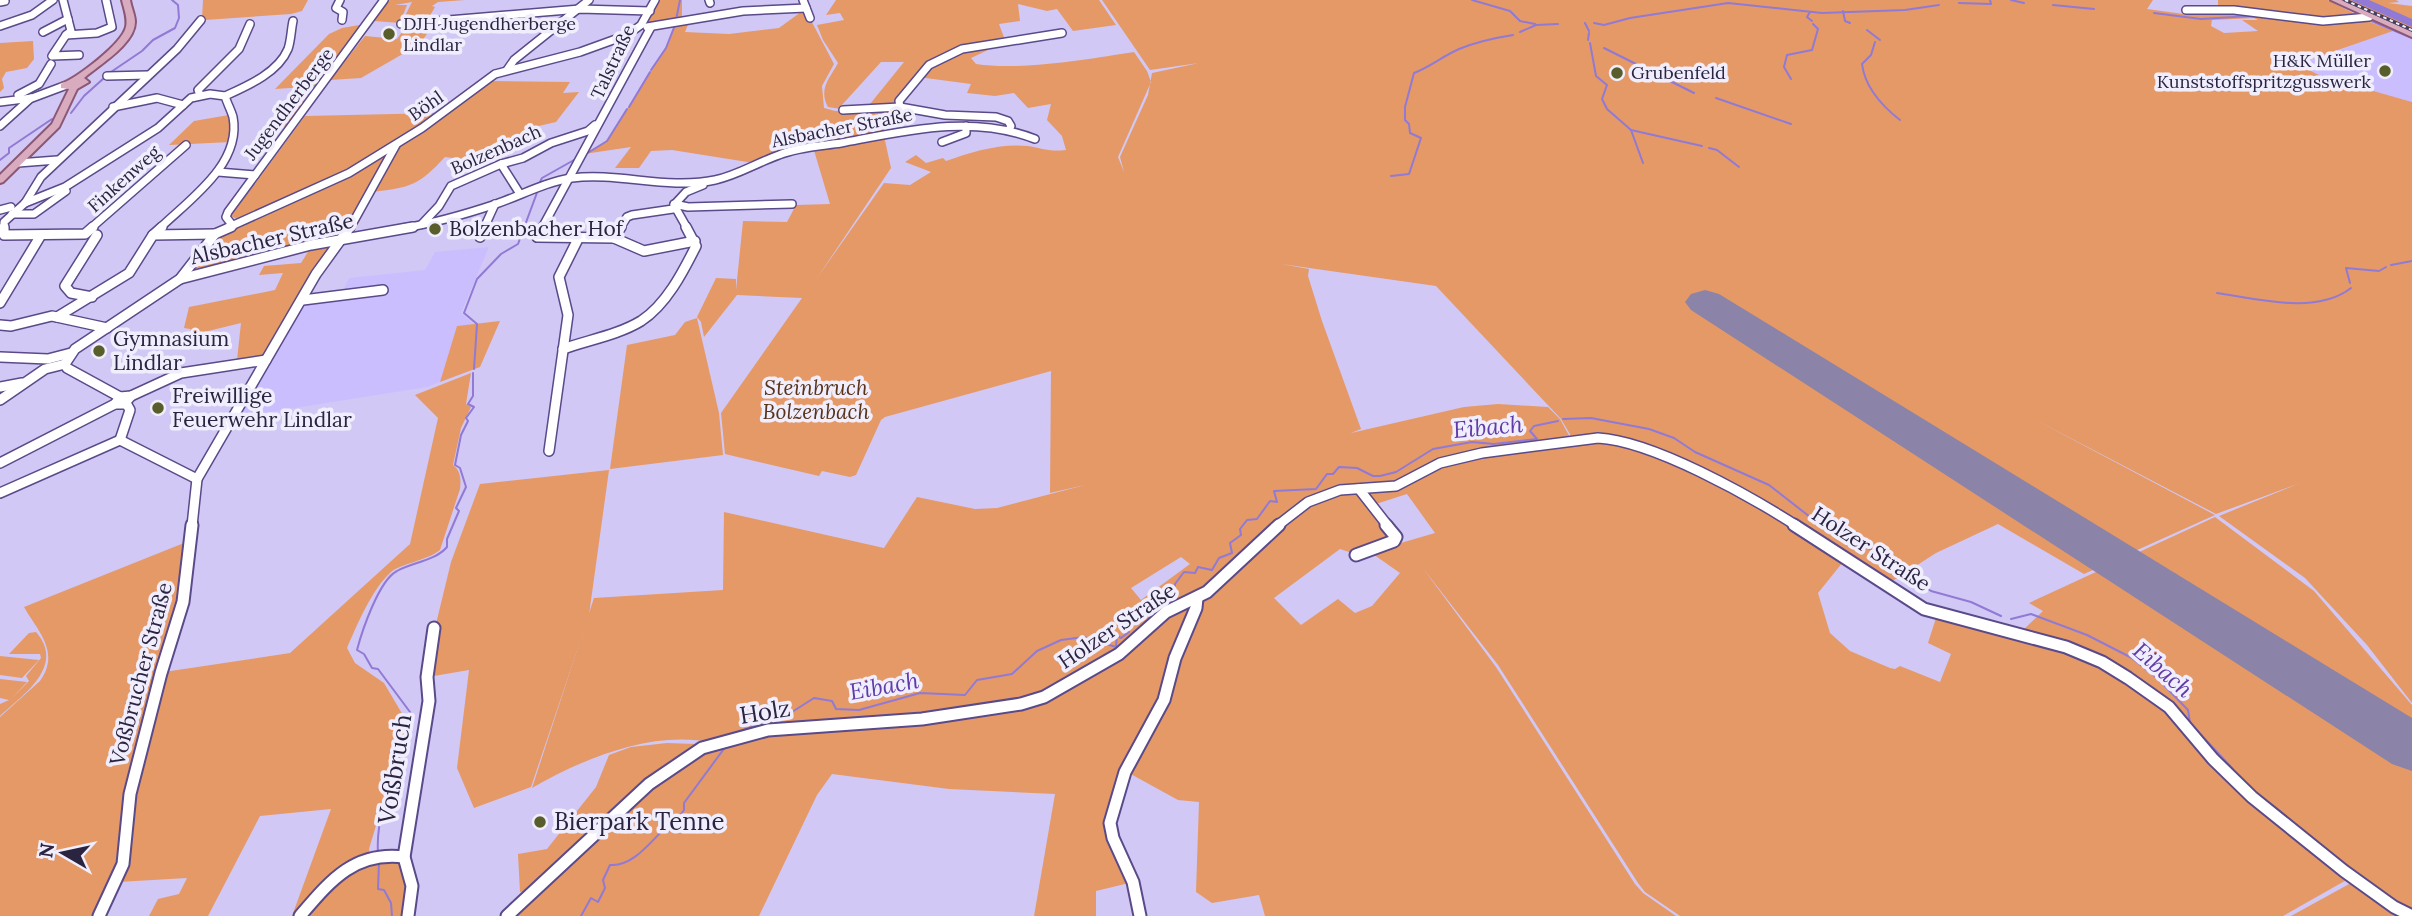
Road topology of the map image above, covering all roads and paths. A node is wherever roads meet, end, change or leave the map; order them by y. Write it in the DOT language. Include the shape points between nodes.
graph roads {
  1 [pos="53,0"];
  2 [pos="63,0"];
  3 [pos="106,0"];
  4 [pos="126,0"];
  5 [pos="340,0"];
  6 [pos="384,0"];
  7 [pos="589,0"];
  8 [pos="655,0"];
  9 [pos="803,0"];
  10 [pos="2335,0"];
  11 [pos="741,2"];
  12 [pos="806,8"];
  13 [pos="580,9"];
  14 [pos="2186,9"];
  15 [pos="650,11"];
  16 [pos="743,11"];
  17 [pos="7,12"];
  18 [pos="353,15"];
  19 [pos="810,18"];
  20 [pos="2369,18"];
  21 [pos="68,19"];
  22 [pos="201,20"];
  23 [pos="293,21"];
  24 [pos="250,24"];
  25 [pos="401,24"];
  26 [pos="4,25"];
  27 [pos="640,26"];
  28 [pos="651,27"];
  29 [pos="43,32"];
  30 [pos="1062,33"];
  31 [pos="1,35"];
  32 [pos="66,35"];
  33 [pos="2412,35"];
  34 [pos="79,55"];
  35 [pos="51,64"];
  36 [pos="507,70"];
  37 [pos="149,75"];
  38 [pos="107,76"];
  39 [pos="72,84"];
  40 [pos="200,95"];
  41 [pos="225,96"];
  42 [pos="32,97"];
  43 [pos="0,99"];
  44 [pos="183,105"];
  45 [pos="113,107"];
  46 [pos="900,107"];
  47 [pos="843,110"];
  48 [pos="597,124"];
  49 [pos="0,126"];
  50 [pos="965,126"];
  51 [pos="1009,130"];
  52 [pos="1035,139"];
  53 [pos="942,142"];
  54 [pos="186,145"];
  55 [pos="396,145"];
  56 [pos="57,160"];
  57 [pos="19,163"];
  58 [pos="501,164"];
  59 [pos="218,172"];
  60 [pos="255,175"];
  61 [pos="568,179"];
  62 [pos="0,180"];
  63 [pos="81,180"];
  64 [pos="711,180"];
  65 [pos="520,194"];
  66 [pos="25,202"];
  67 [pos="495,204"];
  68 [pos="792,204"];
  69 [pos="674,207"];
  70 [pos="0,210"];
  71 [pos="11,210"];
  72 [pos="422,225"];
  73 [pos="233,226"];
  74 [pos="215,234"];
  75 [pos="41,235"];
  76 [pos="97,235"];
  77 [pos="153,235"];
  78 [pos="480,237"];
  79 [pos="576,237"];
  80 [pos="614,237"];
  81 [pos="343,240"];
  82 [pos="695,241"];
  83 [pos="180,279"];
  84 [pos="383,290"];
  85 [pos="92,297"];
  86 [pos="303,299"];
  87 [pos="0,303"];
  88 [pos="57,317"];
  89 [pos="0,325"];
  90 [pos="107,328"];
  91 [pos="563,349"];
  92 [pos="0,357"];
  93 [pos="48,359"];
  94 [pos="67,359"];
  95 [pos="267,360"];
  96 [pos="45,369"];
  97 [pos="26,383"];
  98 [pos="0,387"];
  99 [pos="0,400"];
  100 [pos="123,400"];
  101 [pos="120,440"];
  102 [pos="549,451"];
  103 [pos="0,463"];
  104 [pos="197,479"];
  105 [pos="1359,489"];
  106 [pos="0,494"];
  107 [pos="1356,555"];
  108 [pos="1197,598"];
  109 [pos="434,628"];
  110 [pos="1021,704"];
  111 [pos="404,857"];
  112 [pos="99,916"];
  113 [pos="300,916"];
  114 [pos="408,916"];
  115 [pos="507,916"];
  116 [pos="1140,916"];
  117 [pos="2412,916"];
  1 -- 26 [label="street" via="32,15"];
  2 -- 21 [label="street"];
  3 -- 32 [label="street" via="112,27"];
  4 -- 39 [label="main road" via="130,31"];
  5 -- 18 [label="street" via="336,8 343,18"];
  6 -- 60 [label="street, Jugendherberge"];
  7 -- 13 [label="street"];
  8 -- 15 [label="street, Talstraße"];
  9 -- 12 [label="street"];
  10 -- 20 [label="main road"];
  11 -- 16 [label="street"];
  12 -- 16 [label="street"];
  12 -- 19 [label="street"];
  13 -- 15 [label="street"];
  13 -- 25 [label="street"];
  13 -- 36 [label="street"];
  14 -- 20 [label="street" via="2323,21"];
  15 -- 27 [label="street, Talstraße"];
  16 -- 28 [label="street"];
  17 -- 26 [label="street"];
  20 -- 33 [label="main road"];
  21 -- 29 [label="street"];
  21 -- 32 [label="street" via="71,31"];
  22 -- 37 [label="street"];
  23 -- 41 [label="street" via="281,59"];
  24 -- 40 [label="street" via="239,49 198,90"];
  26 -- 31 [label="street"];
  27 -- 28 [label="street, Talstraße"];
  27 -- 36 [label="street, Böhl" via="591,49"];
  28 -- 48 [label="street, Talstraße" via="636,49 611,107"];
  30 -- 46 [label="street" via="968,47 933,62 898,101"];
  32 -- 34 [label="street" via="52,56"];
  35 -- 43 [label="street" via="35,88"];
  36 -- 55 [label="street, Böhl"];
  37 -- 38 [label="street"];
  37 -- 45 [label="street"];
  39 -- 42 [label="street"];
  39 -- 57 [label="main road" via="56,125"];
  40 -- 41 [label="street"];
  40 -- 44 [label="street"];
  41 -- 59 [label="street" via="233,113 234,142"];
  42 -- 43 [label="street"];
  42 -- 49 [label="street"];
  44 -- 45 [label="street" via="157,98"];
  44 -- 66 [label="street" via="158,128 65,187"];
  45 -- 56 [label="street"];
  46 -- 47 [label="street"];
  46 -- 51 [label="street" via="996,117 1008,121"];
  48 -- 58 [label="street, Bolzenbach"];
  48 -- 61 [label="street, Talstraße"];
  50 -- 51 [label="street, Alsbacher Straße"];
  50 -- 53 [label="street" via="967,133"];
  50 -- 64 [label="street, Alsbacher Straße" via="908,130 800,149 770,157 742,173"];
  51 -- 52 [label="street, Alsbacher Straße"];
  54 -- 75 [label="street, Finkenweg" via="92,230 78,236"];
  55 -- 73 [label="street, Böhl" via="335,181"];
  55 -- 81 [label="street"];
  56 -- 57 [label="street"];
  56 -- 66 [label="street"];
  57 -- 62 [label="main road"];
  58 -- 65 [label="street"];
  58 -- 72 [label="street, Bolzenbach" via="451,186"];
  59 -- 60 [label="street"];
  59 -- 77 [label="street"];
  60 -- 73 [label="street, Jugendherberge" via="226,218"];
  61 -- 64 [label="street, Alsbacher Straße" via="597,175 660,182"];
  61 -- 65 [label="street, Alsbacher Straße"];
  61 -- 79 [label="street, Talstraße" via="537,237"];
  63 -- 71 [label="street" via="34,214"];
  64 -- 69 [label="street" via="682,194"];
  65 -- 67 [label="street, Alsbacher Straße"];
  66 -- 71 [label="street"];
  67 -- 72 [label="street, Alsbacher Straße"];
  67 -- 78 [label="street"];
  68 -- 69 [label="street"];
  69 -- 80 [label="street" via="627,217"];
  69 -- 82 [label="street"];
  70 -- 71 [label="street"];
  71 -- 75 [label="street, Finkenweg" via="2,226 4,235"];
  72 -- 81 [label="street, Alsbacher Straße"];
  73 -- 74 [label="street, Böhl"];
  74 -- 77 [label="street"];
  74 -- 83 [label="street"];
  75 -- 87 [label="street"];
  76 -- 85 [label="street" via="65,286 71,293"];
  77 -- 85 [label="street" via="129,273"];
  79 -- 80 [label="street"];
  79 -- 91 [label="street" via="558,282 567,304"];
  80 -- 82 [label="street" via="644,251"];
  81 -- 83 [label="street, Alsbacher Straße"];
  81 -- 86 [label="street"];
  82 -- 91 [label="street" via="687,266 651,313"];
  83 -- 90 [label="street"];
  84 -- 86 [label="street"];
  85 -- 88 [label="street"];
  86 -- 95 [label="street"];
  88 -- 89 [label="street"];
  88 -- 90 [label="street"];
  90 -- 94 [label="street"];
  91 -- 102 [label="street"];
  92 -- 93 [label="street"];
  93 -- 94 [label="street"];
  93 -- 96 [label="street"];
  94 -- 96 [label="street"];
  94 -- 100 [label="street"];
  95 -- 100 [label="street" via="181,373"];
  95 -- 104 [label="street"];
  96 -- 97 [label="street"];
  97 -- 98 [label="street"];
  97 -- 99 [label="street"];
  100 -- 101 [label="street" via="130,410"];
  100 -- 103 [label="street"];
  101 -- 104 [label="street"];
  101 -- 106 [label="street"];
  104 -- 112 [label="street, Voßbrucher Straße" via="183,601 130,794 123,864"];
  105 -- 107 [label="street" via="1396,537"];
  105 -- 108 [label="street, Holzer Straße" via="1333,493 1297,509"];
  105 -- 117 [label="street, Holzer Straße" via="1396,486 1440,463 1482,453 1576,440 1614,439 1649,450 1759,502 1924,609 2074,650 2136,682 2169,707 2252,797 2344,871"];
  108 -- 110 [label="street, Holzer Straße" via="1166,612 1119,654 1044,697"];
  108 -- 116 [label="street, Holzer Straße" via="1164,700 1125,772 1110,823 1112,838 1133,882"];
  109 -- 111 [label="street, Voßbruch" via="427,677 429,701"];
  110 -- 115 [label="street, Holz" via="922,719 832,723 713,744 649,784"];
  111 -- 113 [label="street" via="378,855 351,866"];
  111 -- 114 [label="street, Voßbruch" via="412,886"];
}
